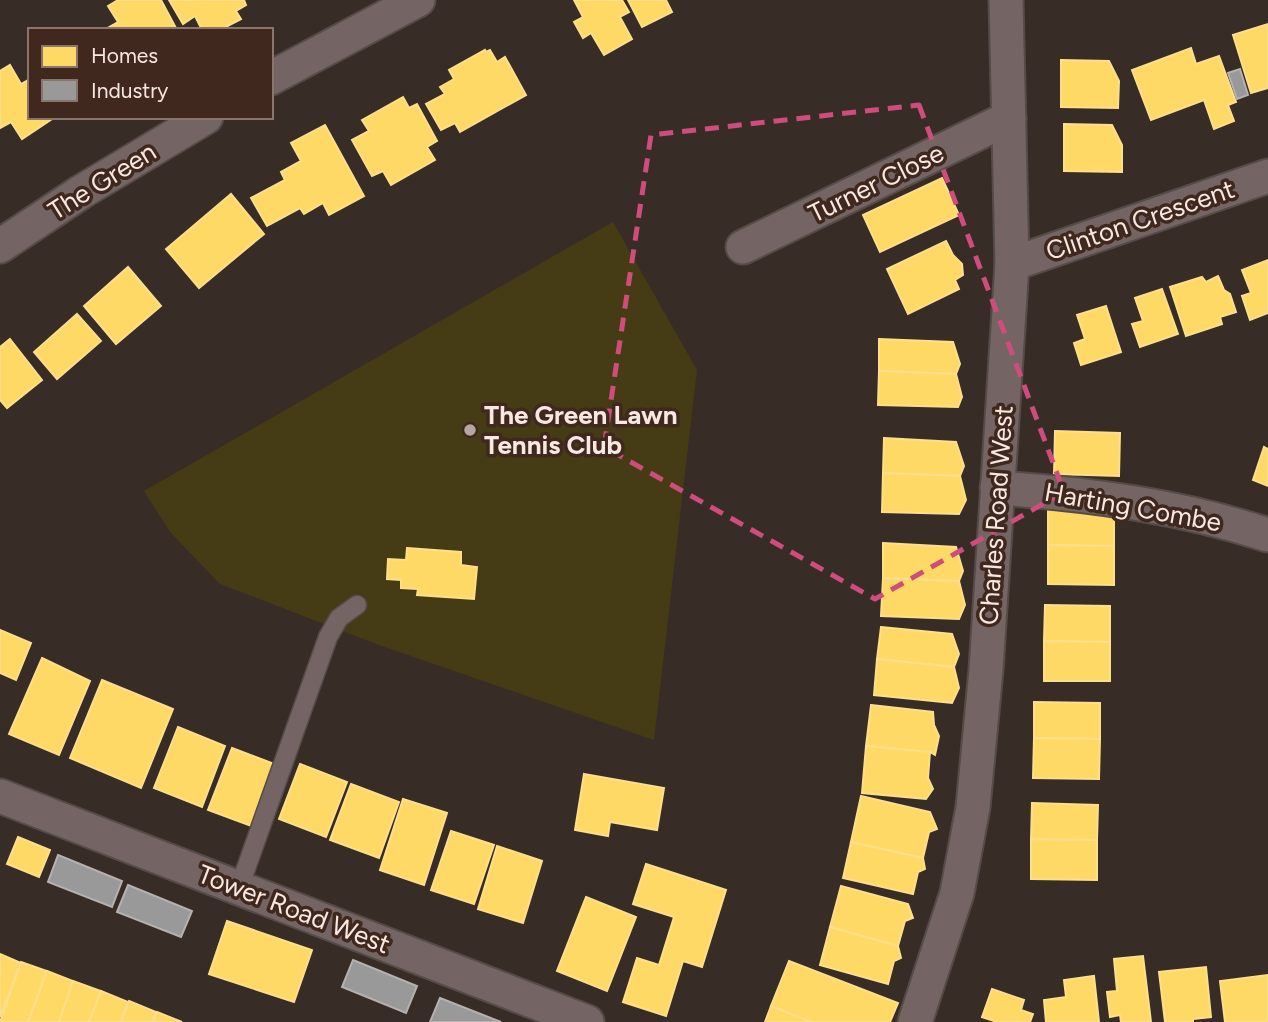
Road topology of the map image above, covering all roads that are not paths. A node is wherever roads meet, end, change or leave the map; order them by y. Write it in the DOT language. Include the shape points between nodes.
graph roads {
  1 [pos="418,0"];
  2 [pos="1006,0"];
  3 [pos="273,77"];
  4 [pos="1009,118"];
  5 [pos="203,119"];
  6 [pos="1268,176"];
  7 [pos="0,246"];
  8 [pos="743,247"];
  9 [pos="1012,264"];
  10 [pos="997,488"];
  11 [pos="1268,535"];
  12 [pos="357,605"];
  13 [pos="0,796"];
  14 [pos="239,888"];
  15 [pos="587,1022"];
  16 [pos="915,1022"];
  1 -- 3 [label="street"];
  2 -- 4 [label="street, Charles Road West"];
  4 -- 8 [label="street, Turner Close"];
  4 -- 9 [label="street, Charles Road West"];
  5 -- 7 [label="street, The Green"];
  6 -- 9 [label="street, Clinton Crescent"];
  9 -- 10 [label="street, Charles Road West"];
  10 -- 11 [label="street, Harting Combe" via="1154,506"];
  10 -- 16 [label="street, Charles Road West" via="973,807 957,893"];
  12 -- 14 [label="lane" via="339,618 328,636"];
  13 -- 14 [label="street, Tower Road West"];
  14 -- 15 [label="street, Tower Road West"];
}
